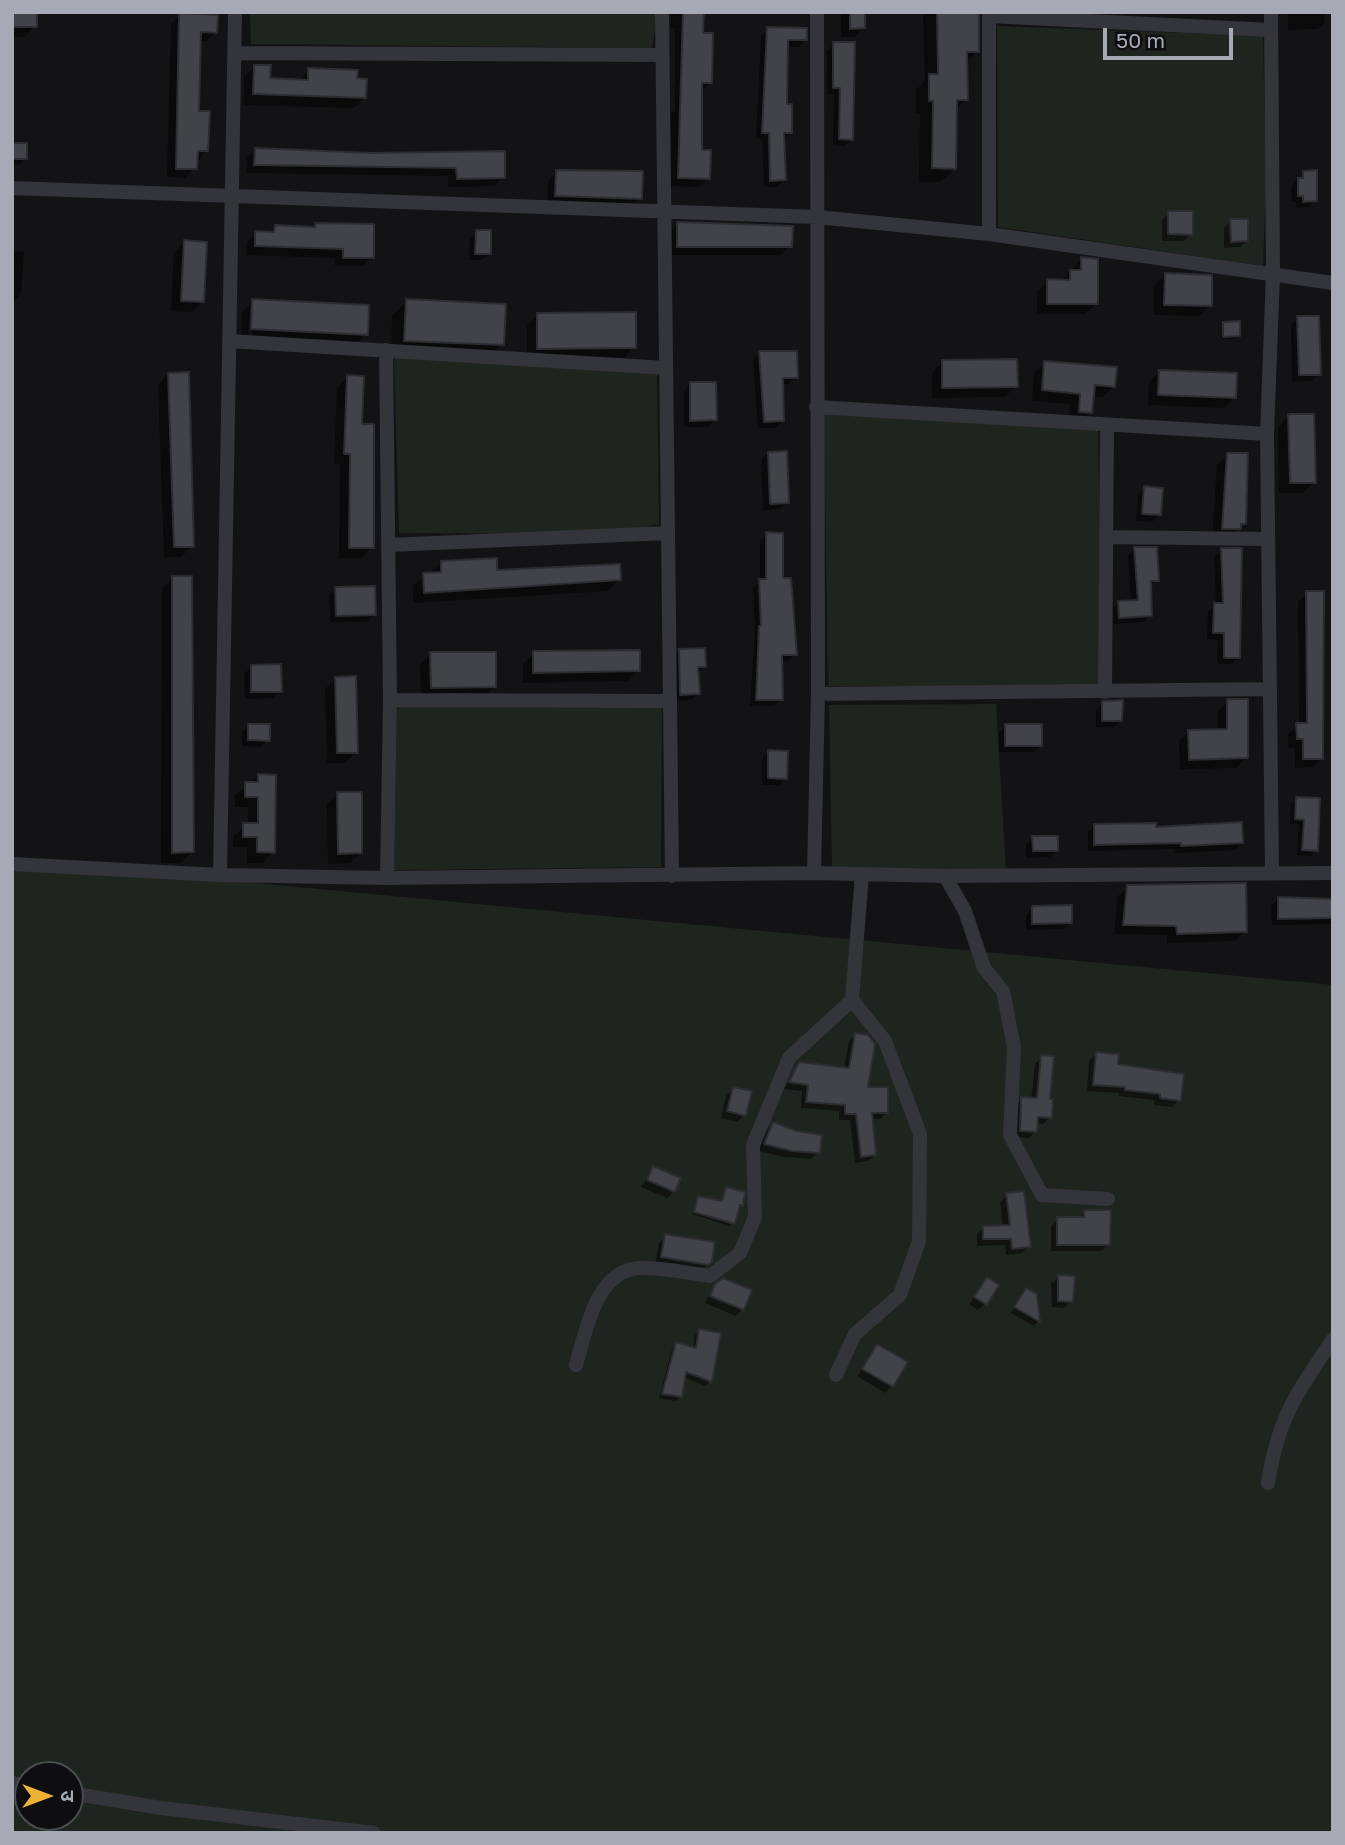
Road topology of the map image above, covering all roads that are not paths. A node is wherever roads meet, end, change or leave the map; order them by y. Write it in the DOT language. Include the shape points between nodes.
graph roads {
  1 [pos="235,12"];
  2 [pos="662,12"];
  3 [pos="817,12"];
  4 [pos="1271,12"];
  5 [pos="989,14"];
  6 [pos="1270,30"];
  7 [pos="235,53"];
  8 [pos="662,55"];
  9 [pos="12,188"];
  10 [pos="232,198"];
  11 [pos="662,212"];
  12 [pos="817,217"];
  13 [pos="989,234"];
  14 [pos="1273,273"];
  15 [pos="1333,283"];
  16 [pos="229,341"];
  17 [pos="386,350"];
  18 [pos="666,368"];
  19 [pos="816,407"];
  20 [pos="1108,425"];
  21 [pos="1267,434"];
  22 [pos="668,533"];
  23 [pos="1106,537"];
  24 [pos="1268,539"];
  25 [pos="388,545"];
  26 [pos="1270,689"];
  27 [pos="1105,692"];
  28 [pos="818,694"];
  29 [pos="390,700"];
  30 [pos="670,701"];
  31 [pos="12,864"];
  32 [pos="814,873"];
  33 [pos="1272,873"];
  34 [pos="1333,873"];
  35 [pos="862,874"];
  36 [pos="220,875"];
  37 [pos="672,876"];
  38 [pos="945,876"];
  39 [pos="387,878"];
  40 [pos="852,1000"];
  41 [pos="1108,1199"];
  42 [pos="1333,1339"];
  43 [pos="576,1364"];
  44 [pos="836,1375"];
  45 [pos="1268,1483"];
  46 [pos="84,1795"];
  47 [pos="374,1833"];
  1 -- 7 [label="street"];
  2 -- 8 [label="street"];
  3 -- 12 [label="street"];
  4 -- 6 [label="street"];
  5 -- 6 [label="street"];
  5 -- 13 [label="street"];
  6 -- 14 [label="street"];
  7 -- 8 [label="street"];
  7 -- 10 [label="street"];
  8 -- 11 [label="street"];
  9 -- 10 [label="street"];
  10 -- 11 [label="street"];
  10 -- 16 [label="street"];
  11 -- 12 [label="street"];
  11 -- 18 [label="street"];
  12 -- 13 [label="street"];
  12 -- 19 [label="street"];
  13 -- 14 [label="street"];
  14 -- 15 [label="street"];
  14 -- 21 [label="street"];
  16 -- 17 [label="street"];
  16 -- 36 [label="street"];
  17 -- 18 [label="street"];
  17 -- 25 [label="street"];
  18 -- 22 [label="street"];
  19 -- 20 [label="street"];
  19 -- 28 [label="street"];
  20 -- 21 [label="street"];
  20 -- 23 [label="street"];
  21 -- 24 [label="street"];
  22 -- 25 [label="street"];
  22 -- 30 [label="street"];
  23 -- 24 [label="street"];
  23 -- 27 [label="street"];
  24 -- 26 [label="street"];
  25 -- 29 [label="street"];
  26 -- 27 [label="street"];
  26 -- 33 [label="street"];
  27 -- 28 [label="street"];
  28 -- 32 [label="street"];
  29 -- 30 [label="street"];
  29 -- 39 [label="street"];
  30 -- 37 [label="street"];
  31 -- 36 [label="street"];
  32 -- 35 [label="street"];
  32 -- 37 [label="street"];
  33 -- 34 [label="street"];
  33 -- 38 [label="street"];
  35 -- 38 [label="street"];
  35 -- 40 [label="street"];
  36 -- 39 [label="street"];
  37 -- 39 [label="street"];
  38 -- 41 [label="street" via="965,911 984,968 1003,991 1014,1046 1010,1135 1042,1195"];
  40 -- 43 [label="street" via="789,1058 752,1145 755,1217 740,1253 710,1276 636,1268 622,1275 604,1289 593,1308"];
  40 -- 44 [label="street" via="886,1041 920,1134 919,1241 900,1295 855,1334"];
  42 -- 45 [label="street" via="1283,1418 1273,1444"];
  46 -- 47 [label="street"];
}
